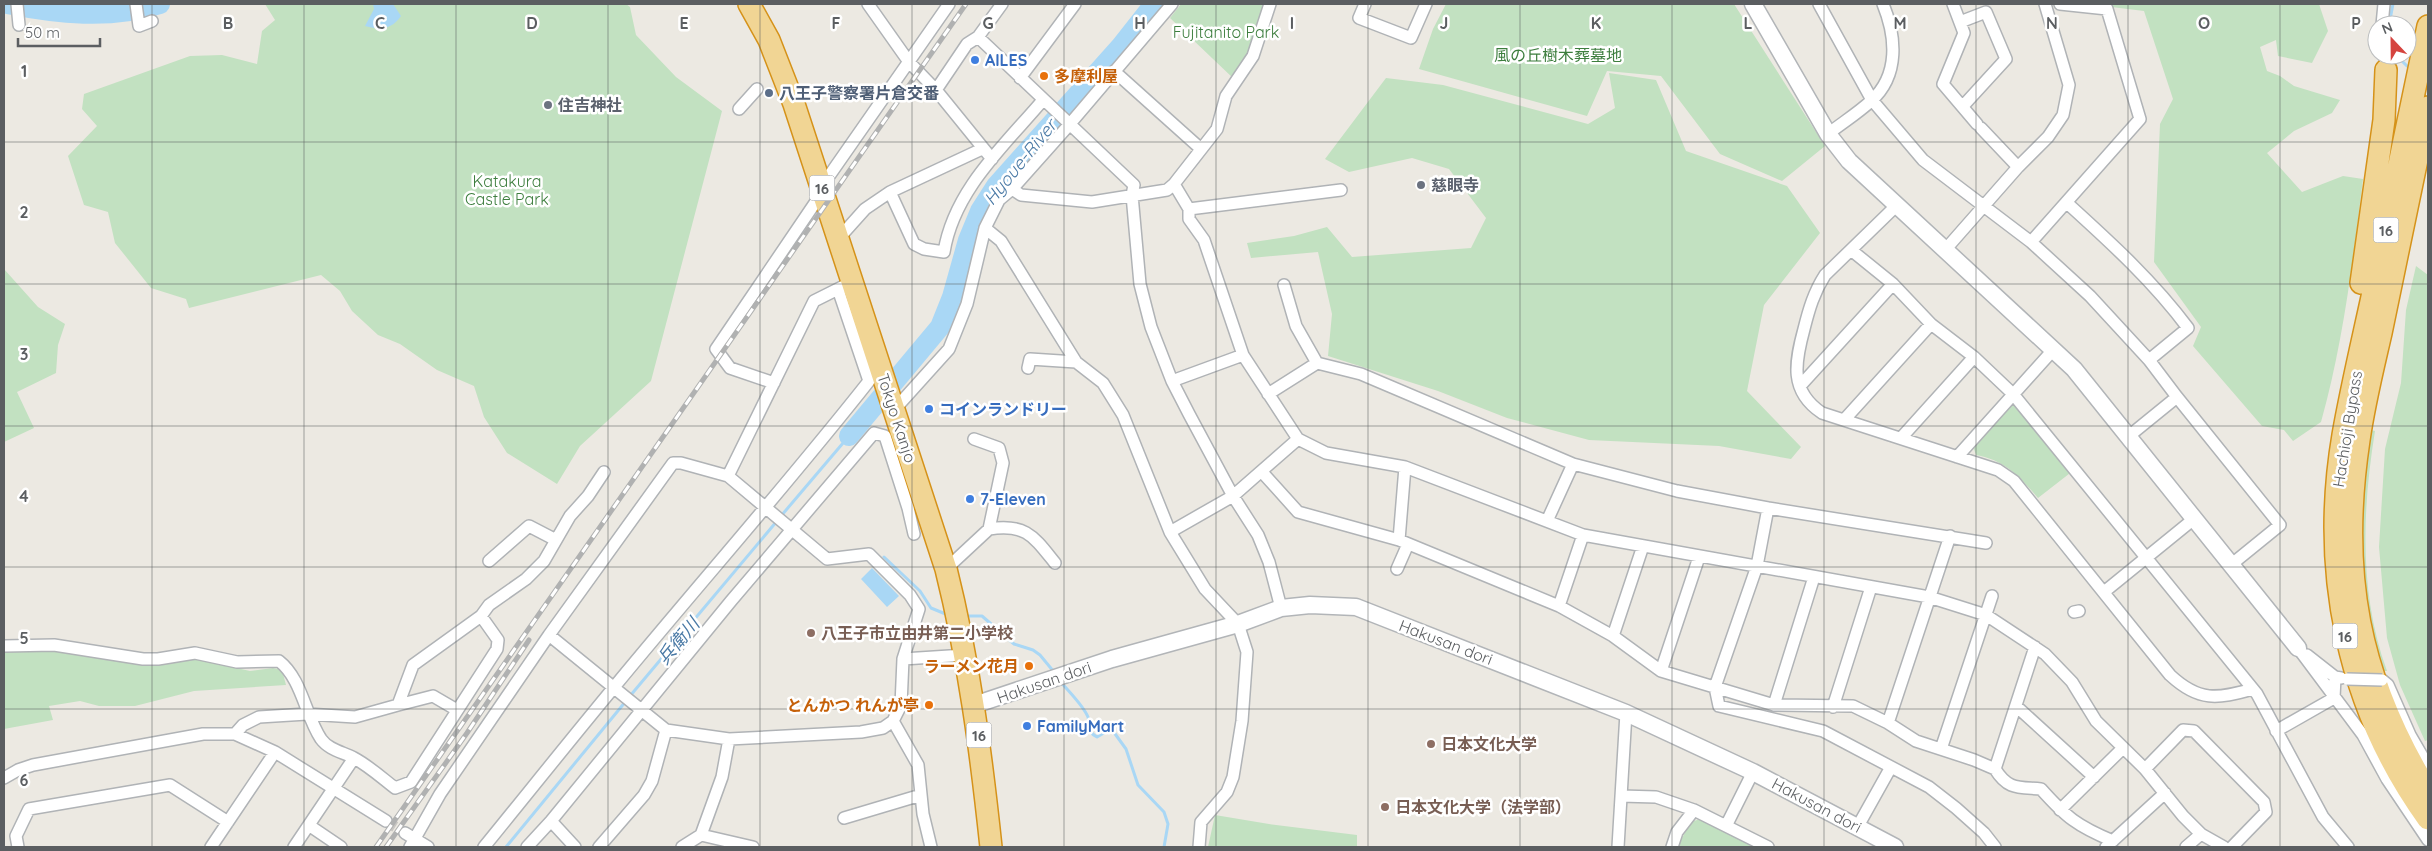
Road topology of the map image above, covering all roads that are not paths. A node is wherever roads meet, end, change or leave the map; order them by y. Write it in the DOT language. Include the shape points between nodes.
graph roads {
  1 [pos="17,4"];
  2 [pos="136,4"];
  3 [pos="749,4"];
  4 [pos="868,4"];
  5 [pos="949,4"];
  6 [pos="1002,4"];
  7 [pos="1075,4"];
  8 [pos="1172,4"];
  9 [pos="1270,4"];
  10 [pos="1365,4"];
  11 [pos="1426,4"];
  12 [pos="1753,4"];
  13 [pos="1820,4"];
  14 [pos="1883,4"];
  15 [pos="1953,4"];
  16 [pos="2045,4"];
  17 [pos="2060,4"];
  18 [pos="152,21"];
  19 [pos="1960,22"];
  20 [pos="19,23"];
  21 [pos="2428,26"];
  22 [pos="978,37"];
  23 [pos="909,62"];
  24 [pos="2385,65"];
  25 [pos="1114,71"];
  26 [pos="1020,78"];
  27 [pos="756,89"];
  28 [pos="936,90"];
  29 [pos="1872,100"];
  30 [pos="1045,102"];
  31 [pos="1963,106"];
  32 [pos="2428,107"];
  33 [pos="740,108"];
  34 [pos="1066,122"];
  35 [pos="1828,134"];
  36 [pos="982,149"];
  37 [pos="1201,149"];
  38 [pos="992,160"];
  39 [pos="2018,167"];
  40 [pos="1174,184"];
  41 [pos="823,189"];
  42 [pos="1012,190"];
  43 [pos="1341,190"];
  44 [pos="890,192"];
  45 [pos="1132,195"];
  46 [pos="2067,203"];
  47 [pos="1896,206"];
  48 [pos="1983,206"];
  49 [pos="1189,209"];
  50 [pos="985,228"];
  51 [pos="839,238"];
  52 [pos="2031,242"];
  53 [pos="1851,250"];
  54 [pos="1945,250"];
  55 [pos="1893,284"];
  56 [pos="1284,285"];
  57 [pos="845,286"];
  58 [pos="1931,324"];
  59 [pos="2054,349"];
  60 [pos="1242,355"];
  61 [pos="1974,357"];
  62 [pos="2149,360"];
  63 [pos="1076,362"];
  64 [pos="1317,363"];
  65 [pos="1028,368"];
  66 [pos="1172,381"];
  67 [pos="774,383"];
  68 [pos="1800,386"];
  69 [pos="1268,394"];
  70 [pos="2013,394"];
  71 [pos="2177,396"];
  72 [pos="892,405"];
  73 [pos="2349,405"];
  74 [pos="1844,420"];
  75 [pos="2129,436"];
  76 [pos="1901,438"];
  77 [pos="974,439"];
  78 [pos="1298,439"];
  79 [pos="1958,457"];
  80 [pos="1573,464"];
  81 [pos="1405,467"];
  82 [pos="604,472"];
  83 [pos="1262,472"];
  84 [pos="728,476"];
  85 [pos="1233,496"];
  86 [pos="1768,508"];
  87 [pos="768,510"];
  88 [pos="2194,518"];
  89 [pos="1547,521"];
  90 [pos="788,527"];
  91 [pos="988,529"];
  92 [pos="1170,532"];
  93 [pos="914,534"];
  94 [pos="1583,535"];
  95 [pos="1950,536"];
  96 [pos="556,540"];
  97 [pos="1403,542"];
  98 [pos="1986,543"];
  99 [pos="1643,546"];
  100 [pos="1699,557"];
  101 [pos="2146,557"];
  102 [pos="489,561"];
  103 [pos="1055,563"];
  104 [pos="2232,564"];
  105 [pos="1757,566"];
  106 [pos="946,569"];
  107 [pos="1397,569"];
  108 [pos="1814,577"];
  109 [pos="1871,587"];
  110 [pos="2104,592"];
  111 [pos="1992,596"];
  112 [pos="1929,597"];
  113 [pos="1558,606"];
  114 [pos="1281,608"];
  115 [pos="1986,615"];
  116 [pos="481,616"];
  117 [pos="1238,624"];
  118 [pos="548,635"];
  119 [pos="1613,636"];
  120 [pos="4,646"];
  121 [pos="2035,647"];
  122 [pos="2298,648"];
  123 [pos="965,654"];
  124 [pos="903,658"];
  125 [pos="1661,671"];
  126 [pos="2335,677"];
  127 [pos="614,687"];
  128 [pos="1715,688"];
  129 [pos="2253,689"];
  130 [pos="2334,698"];
  131 [pos="398,705"];
  132 [pos="974,705"];
  133 [pos="1774,706"];
  134 [pos="2016,706"];
  135 [pos="1833,707"];
  136 [pos="457,710"];
  137 [pos="642,710"];
  138 [pos="1626,713"];
  139 [pos="307,714"];
  140 [pos="893,721"];
  141 [pos="1888,723"];
  142 [pos="666,730"];
  143 [pos="2276,731"];
  144 [pos="235,734"];
  145 [pos="729,739"];
  146 [pos="2124,748"];
  147 [pos="1941,749"];
  148 [pos="274,752"];
  149 [pos="354,758"];
  150 [pos="2428,766"];
  151 [pos="1891,767"];
  152 [pos="1995,769"];
  153 [pos="2145,769"];
  154 [pos="1754,772"];
  155 [pos="2094,777"];
  156 [pos="4,778"];
  157 [pos="333,788"];
  158 [pos="2428,791"];
  159 [pos="2165,793"];
  160 [pos="921,795"];
  161 [pos="1621,796"];
  162 [pos="1694,810"];
  163 [pos="2060,810"];
  164 [pos="844,818"];
  165 [pos="2428,819"];
  166 [pos="386,821"];
  167 [pos="551,821"];
  168 [pos="228,822"];
  169 [pos="310,826"];
  170 [pos="1726,826"];
  171 [pos="1858,826"];
  172 [pos="405,832"];
  173 [pos="2201,834"];
  174 [pos="701,835"];
  175 [pos="2428,840"];
  176 [pos="413,843"];
  177 [pos="2109,844"];
  178 [pos="18,847"];
  179 [pos="211,847"];
  180 [pos="294,847"];
  181 [pos="341,847"];
  182 [pos="428,847"];
  183 [pos="484,847"];
  184 [pos="527,847"];
  185 [pos="574,847"];
  186 [pos="599,847"];
  187 [pos="682,847"];
  188 [pos="753,847"];
  189 [pos="931,847"];
  190 [pos="991,847"];
  191 [pos="1199,847"];
  192 [pos="1618,847"];
  193 [pos="1672,847"];
  194 [pos="1768,847"];
  195 [pos="1895,847"];
  196 [pos="1995,847"];
  197 [pos="2186,847"];
  198 [pos="2224,847"];
  199 [pos="2232,847"];
  200 [pos="2348,847"];
  1 -- 20 [label="street"];
  2 -- 18 [label="street" via="139,26"];
  3 -- 41 [label="highway, Tokyo Kanjo / 16" via="783,71"];
  4 -- 23 [label="street"];
  5 -- 23 [label="street"];
  6 -- 22 [label="street"];
  7 -- 26 [label="street"];
  8 -- 25 [label="street"];
  9 -- 37 [label="street" via="1253,56 1226,96 1217,129"];
  10 -- 11 [label="street" via="1359,18 1411,38"];
  12 -- 35 [label="street"];
  13 -- 29 [label="street"];
  14 -- 29 [label="street" via="1892,27 1893,52 1885,84"];
  15 -- 19 [label="street"];
  16 -- 39 [label="street" via="2069,85 2067,101 2048,137"];
  17 -- 46 [label="street" via="2107,10 2140,119"];
  19 -- 31 [label="street" via="1964,33 1943,84"];
  19 -- 31 [label="street" via="1986,12 2006,59"];
  21 -- 73 [label="highway, Hachioji Bypass / 16"];
  22 -- 26 [label="street"];
  22 -- 28 [label="street" via="968,44"];
  23 -- 28 [label="street"];
  23 -- 41 [label="street" via="828,176"];
  24 -- 73 [label="highway, 16" via="2384,120 2354,333"];
  25 -- 34 [label="street"];
  25 -- 37 [label="street"];
  26 -- 30 [label="street"];
  27 -- 33 [label="street"];
  28 -- 36 [label="street"];
  29 -- 35 [label="street"];
  29 -- 48 [label="street" via="1923,160"];
  30 -- 34 [label="street"];
  30 -- 38 [label="street"];
  31 -- 39 [label="street"];
  32 -- 158 [label="highway, Hachioji Bypass / 16" via="2359,438 2350,527 2352,578 2369,664 2391,724"];
  34 -- 42 [label="street"];
  34 -- 45 [label="street" via="1134,185"];
  35 -- 47 [label="street" via="1849,161"];
  36 -- 38 [label="street"];
  36 -- 44 [label="street"];
  37 -- 40 [label="street"];
  38 -- 44 [label="street" via="957,210 944,252 914,244"];
  39 -- 48 [label="street"];
  40 -- 45 [label="street" via="1167,190"];
  40 -- 49 [label="street"];
  41 -- 51 [label="highway, Tokyo Kanjo / 16"];
  41 -- 67 [label="street" via="716,349 730,368"];
  42 -- 45 [label="street" via="1079,202"];
  42 -- 50 [label="street" via="999,200"];
  43 -- 49 [label="street"];
  44 -- 51 [label="street" via="865,209"];
  45 -- 66 [label="street" via="1140,284 1151,327"];
  46 -- 52 [label="street"];
  46 -- 62 [label="street" via="2137,267 2188,328"];
  47 -- 53 [label="street"];
  47 -- 54 [label="street"];
  48 -- 52 [label="street"];
  48 -- 54 [label="street"];
  49 -- 60 [label="street" via="1189,220 1204,240"];
  50 -- 63 [label="street" via="1001,241"];
  50 -- 72 [label="street" via="967,304 949,349"];
  51 -- 57 [label="highway, Tokyo Kanjo / 16"];
  52 -- 62 [label="street" via="2090,296"];
  53 -- 55 [label="street"];
  53 -- 68 [label="street" via="1825,274 1810,303 1796,360"];
  54 -- 59 [label="street"];
  55 -- 58 [label="street"];
  55 -- 68 [label="street"];
  56 -- 64 [label="street" via="1296,326"];
  57 -- 67 [label="street" via="814,301"];
  57 -- 72 [label="highway, Tokyo Kanjo / 16"];
  57 -- 87 [label="street" via="869,381"];
  58 -- 61 [label="street"];
  58 -- 74 [label="street"];
  59 -- 70 [label="street"];
  59 -- 75 [label="street"];
  60 -- 66 [label="street"];
  60 -- 69 [label="street"];
  61 -- 70 [label="street"];
  61 -- 76 [label="street"];
  62 -- 71 [label="street"];
  63 -- 65 [label="street" via="1030,359"];
  63 -- 92 [label="street" via="1103,383 1123,415"];
  64 -- 69 [label="street"];
  64 -- 80 [label="street" via="1361,374"];
  66 -- 85 [label="street"];
  67 -- 84 [label="street"];
  68 -- 74 [label="street" via="1814,407"];
  69 -- 78 [label="street"];
  70 -- 79 [label="street"];
  70 -- 101 [label="street"];
  71 -- 75 [label="street"];
  71 -- 104 [label="street" via="2280,525"];
  72 -- 106 [label="highway, Tokyo Kanjo / 16"];
  73 -- 165 [label="highway, Hachioji Bypass / 16" via="2339,463 2335,517 2336,578 2341,614 2352,667 2376,730 2398,773"];
  74 -- 76 [label="street"];
  75 -- 88 [label="street"];
  76 -- 79 [label="street"];
  77 -- 91 [label="street" via="999,448 1003,464"];
  78 -- 81 [label="street" via="1326,453"];
  78 -- 83 [label="street"];
  79 -- 110 [label="street" via="1998,470 2014,481"];
  80 -- 86 [label="street" via="1677,491"];
  80 -- 89 [label="street"];
  81 -- 89 [label="street"];
  81 -- 97 [label="street"];
  82 -- 96 [label="street"];
  83 -- 85 [label="street"];
  83 -- 97 [label="street" via="1298,512"];
  84 -- 87 [label="street"];
  84 -- 118 [label="street" via="681,462 673,463"];
  85 -- 92 [label="street"];
  85 -- 114 [label="street" via="1258,535 1270,562"];
  86 -- 95 [label="street"];
  86 -- 105 [label="street"];
  87 -- 90 [label="street"];
  87 -- 127 [label="street"];
  88 -- 101 [label="street"];
  88 -- 104 [label="street"];
  89 -- 94 [label="street"];
  90 -- 93 [label="street" via="874,434 880,433 885,436"];
  90 -- 124 [label="street" via="827,559 869,554 910,595 919,609"];
  90 -- 137 [label="street"];
  91 -- 103 [label="street" via="1006,526 1032,535"];
  91 -- 106 [label="street"];
  92 -- 117 [label="street" via="1205,589"];
  94 -- 99 [label="street"];
  94 -- 113 [label="street"];
  95 -- 98 [label="street"];
  95 -- 112 [label="street"];
  96 -- 102 [label="street" via="529,526"];
  96 -- 116 [label="street" via="538,567 489,605"];
  97 -- 107 [label="street"];
  97 -- 113 [label="street"];
  99 -- 100 [label="street"];
  99 -- 119 [label="street"];
  100 -- 105 [label="street"];
  100 -- 125 [label="street"];
  101 -- 110 [label="street"];
  101 -- 129 [label="street"];
  104 -- 122 [label="street"];
  105 -- 108 [label="street"];
  105 -- 128 [label="street"];
  106 -- 123 [label="highway, Tokyo Kanjo / 16"];
  108 -- 109 [label="street"];
  108 -- 133 [label="street"];
  109 -- 112 [label="street"];
  109 -- 135 [label="street"];
  110 -- 129 [label="street" via="2183,687 2216,697"];
  111 -- 115 [label="street"];
  112 -- 115 [label="street"];
  112 -- 141 [label="street"];
  113 -- 119 [label="street"];
  114 -- 117 [label="street, Hakusan dori"];
  114 -- 138 [label="street, Hakusan dori" via="1310,605 1356,607"];
  115 -- 121 [label="street"];
  115 -- 147 [label="street"];
  116 -- 131 [label="street" via="414,665"];
  116 -- 136 [label="street" via="498,640 497,649"];
  117 -- 132 [label="street, Hakusan dori" via="1112,659"];
  117 -- 191 [label="street" via="1247,652 1242,721 1233,777 1227,792 1201,822"];
  118 -- 127 [label="street"];
  118 -- 176 [label="street" via="440,794"];
  119 -- 125 [label="street"];
  120 -- 139 [label="street" via="54,645 143,659 195,653 237,662 278,661 298,688"];
  121 -- 134 [label="street"];
  121 -- 146 [label="street" via="2072,682 2096,721"];
  122 -- 126 [label="street"];
  122 -- 130 [label="street"];
  123 -- 124 [label="street"];
  123 -- 132 [label="highway, Tokyo Kanjo / 16"];
  124 -- 140 [label="street" via="901,705"];
  125 -- 128 [label="street"];
  126 -- 130 [label="street"];
  126 -- 150 [label="street, bridge" via="2382,680 2388,685"];
  127 -- 137 [label="street"];
  127 -- 183 [label="street"];
  128 -- 133 [label="street"];
  128 -- 151 [label="street" via="1719,706 1824,731"];
  129 -- 143 [label="street"];
  130 -- 143 [label="street"];
  130 -- 175 [label="street" via="2363,735"];
  131 -- 136 [label="street" via="433,696"];
  131 -- 139 [label="street" via="356,718"];
  132 -- 190 [label="highway, Tokyo Kanjo / 16"];
  133 -- 135 [label="street"];
  134 -- 152 [label="street"];
  134 -- 155 [label="street"];
  135 -- 141 [label="street" via="1853,706"];
  136 -- 149 [label="street" via="411,782 395,788"];
  137 -- 142 [label="street"];
  137 -- 167 [label="street"];
  138 -- 154 [label="street, Hakusan dori"];
  138 -- 161 [label="street"];
  139 -- 144 [label="street" via="259,717 243,725"];
  139 -- 149 [label="street" via="322,741"];
  140 -- 145 [label="street" via="883,728 861,732"];
  140 -- 160 [label="street" via="918,765"];
  141 -- 147 [label="street" via="1916,741"];
  142 -- 145 [label="street"];
  142 -- 186 [label="street" via="652,781 644,795"];
  143 -- 200 [label="street" via="2323,817"];
  144 -- 148 [label="street"];
  144 -- 156 [label="street" via="203,734 33,765"];
  145 -- 174 [label="street" via="722,777"];
  146 -- 153 [label="street"];
  146 -- 155 [label="street"];
  147 -- 152 [label="street"];
  148 -- 157 [label="street"];
  148 -- 168 [label="street"];
  149 -- 157 [label="street"];
  151 -- 171 [label="street"];
  151 -- 196 [label="street" via="1928,787 1956,808"];
  152 -- 163 [label="street" via="2003,782 2012,787 2040,789"];
  153 -- 159 [label="street"];
  153 -- 199 [label="street" via="2183,730 2194,731 2264,802 2266,812"];
  154 -- 170 [label="street"];
  154 -- 171 [label="street, Hakusan dori"];
  155 -- 163 [label="street"];
  157 -- 166 [label="street"];
  157 -- 169 [label="street"];
  159 -- 173 [label="street"];
  159 -- 177 [label="street"];
  160 -- 164 [label="street"];
  160 -- 189 [label="street"];
  161 -- 162 [label="street" via="1656,797"];
  161 -- 192 [label="street"];
  162 -- 170 [label="street"];
  162 -- 193 [label="street" via="1677,832"];
  163 -- 177 [label="street"];
  167 -- 184 [label="street"];
  167 -- 185 [label="street"];
  168 -- 178 [label="street" via="170,785 29,809 16,836"];
  168 -- 179 [label="street"];
  169 -- 180 [label="street"];
  169 -- 181 [label="street"];
  170 -- 194 [label="street"];
  171 -- 195 [label="street, Hakusan dori"];
  172 -- 176 [label="street"];
  173 -- 197 [label="street"];
  173 -- 198 [label="street"];
  174 -- 187 [label="street"];
  174 -- 188 [label="street"];
  176 -- 182 [label="street"];
}
